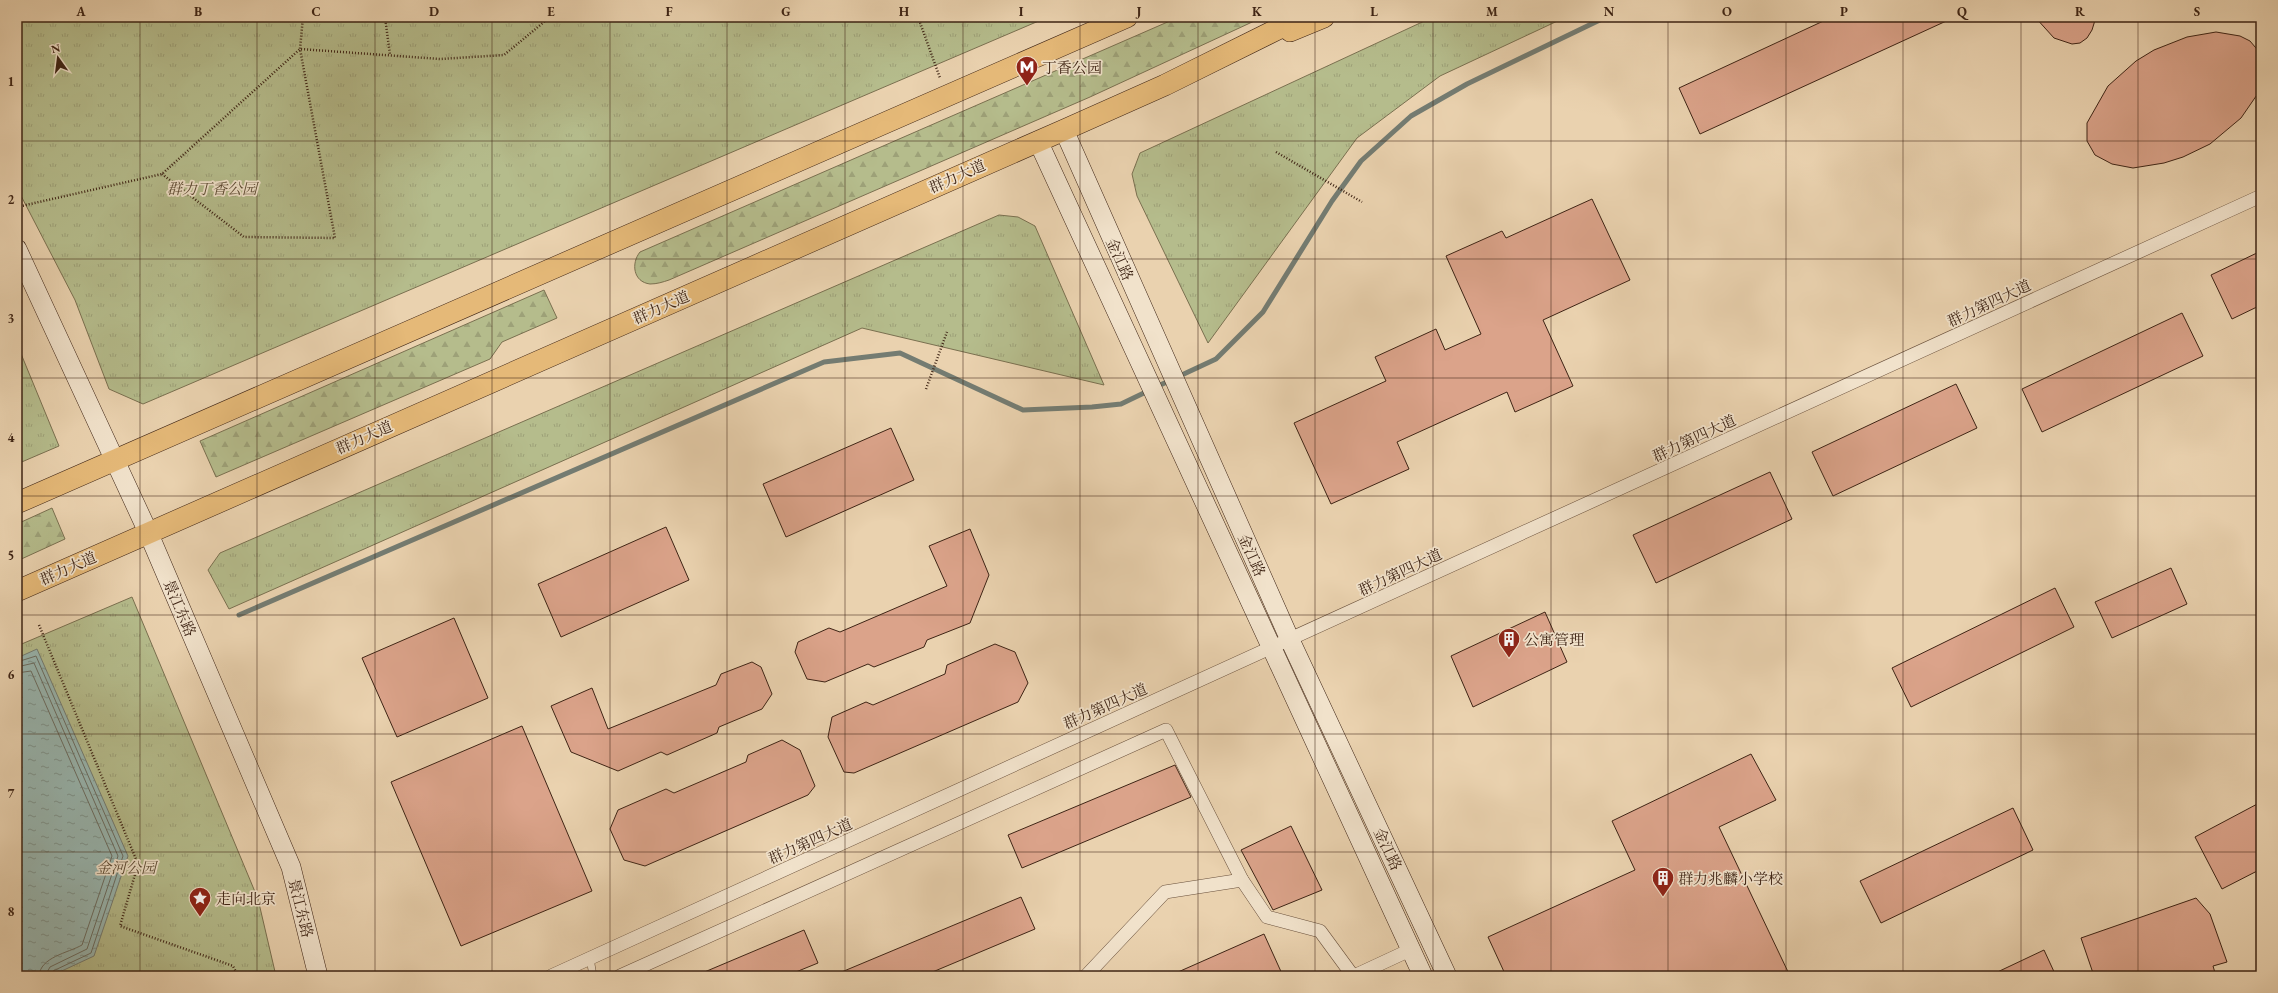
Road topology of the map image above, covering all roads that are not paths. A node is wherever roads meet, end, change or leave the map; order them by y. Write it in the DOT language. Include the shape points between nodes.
graph roads {
  1 [pos="1302,17"];
  2 [pos="1324,17"];
  3 [pos="1125,18"];
  4 [pos="1165,85"];
  5 [pos="1064,130"];
  6 [pos="1038,141"];
  7 [pos="2261,196"];
  8 [pos="17,249"];
  9 [pos="114,459"];
  10 [pos="17,503"];
  11 [pos="148,532"];
  12 [pos="17,591"];
  13 [pos="1290,640"];
  14 [pos="1271,648"];
  15 [pos="1242,880"];
  16 [pos="1410,950"];
  17 [pos="590,958"];
  18 [pos="1419,974"];
  19 [pos="318,976"];
  20 [pos="551,976"];
  21 [pos="593,976"];
  22 [pos="620,976"];
  23 [pos="1086,976"];
  24 [pos="1354,976"];
  25 [pos="1447,976"];
  1 -- 4 [label="main road, 群力大道"];
  2 -- 4 [label="main road"];
  3 -- 9 [label="main road"];
  4 -- 5 [label="main road, 群力大道"];
  5 -- 6 [label="main road, 群力大道"];
  5 -- 13 [label="street, 金江路"];
  6 -- 11 [label="main road, 群力大道"];
  6 -- 14 [label="street, 金江路" via="1175,434"];
  7 -- 13 [label="street, 群力第四大道"];
  8 -- 9 [label="street, 景江东路"];
  9 -- 10 [label="main road"];
  9 -- 11 [label="street, 景江东路"];
  11 -- 12 [label="main road, 群力大道"];
  11 -- 19 [label="street, 景江东路" via="291,868"];
  13 -- 14 [label="street, 群力第四大道"];
  13 -- 25 [label="street, 金江路"];
  14 -- 16 [label="street, 金江路"];
  14 -- 17 [label="street, 群力第四大道"];
  15 -- 22 [label="street" via="1166,730"];
  15 -- 23 [label="street" via="1165,892"];
  15 -- 24 [label="street" via="1267,918 1320,930"];
  16 -- 18 [label="street, 金江路"];
  16 -- 24 [label="street"];
  17 -- 20 [label="street, 群力第四大道"];
  17 -- 21 [label="lane"];
}
